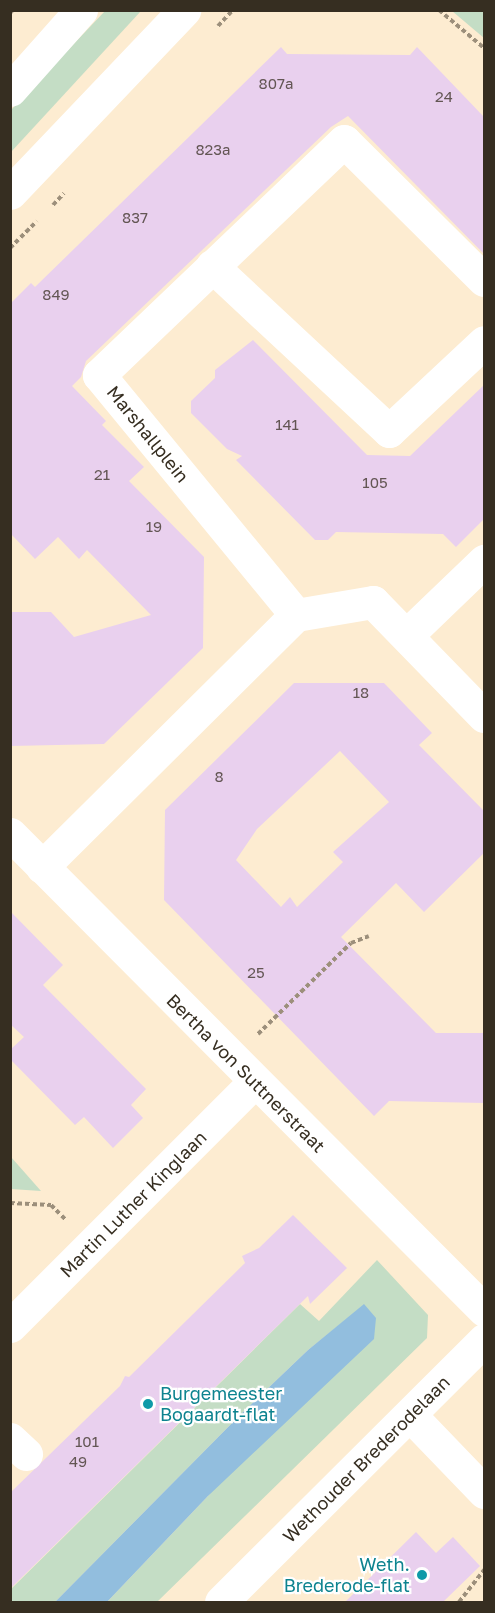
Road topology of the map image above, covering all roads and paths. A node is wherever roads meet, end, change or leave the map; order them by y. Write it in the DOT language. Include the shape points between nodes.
graph roads {
  1 [pos="81,10"];
  2 [pos="184,10"];
  3 [pos="439,10"];
  4 [pos="484,48"];
  5 [pos="10,90"];
  6 [pos="10,193"];
  7 [pos="212,266"];
  8 [pos="484,280"];
  9 [pos="484,342"];
  10 [pos="484,561"];
  11 [pos="296,615"];
  12 [pos="408,635"];
  13 [pos="484,716"];
  14 [pos="10,834"];
  15 [pos="42,867"];
  16 [pos="369,936"];
  17 [pos="243,1071"];
  18 [pos="10,1203"];
  19 [pos="92,1245"];
  20 [pos="484,1310"];
  21 [pos="10,1326"];
  22 [pos="484,1340"];
  23 [pos="410,1415"];
  24 [pos="484,1492"];
  25 [pos="484,1570"];
  26 [pos="221,1602"];
  27 [pos="459,1602"];
  1 -- 5 [label="street"];
  2 -- 6 [label="street"];
  3 -- 4 [label="path"];
  7 -- 8 [label="street, Marshallplein" via="344,141"];
  7 -- 9 [label="street" via="389,431"];
  7 -- 11 [label="street, Marshallplein" via="99,375"];
  10 -- 12 [label="street"];
  11 -- 12 [label="street" via="373,602"];
  11 -- 15 [label="street"];
  12 -- 13 [label="street"];
  14 -- 15 [label="street, Bertha von Suttnerstraat"];
  15 -- 17 [label="street, Bertha von Suttnerstraat"];
  16 -- 17 [label="path" via="351,943"];
  17 -- 19 [label="street, Martin Luther Kinglaan"];
  17 -- 20 [label="street, Bertha von Suttnerstraat"];
  18 -- 19 [label="path" via="51,1205"];
  19 -- 21 [label="street, Martin Luther Kinglaan"];
  22 -- 23 [label="street, Wethouder Brederodelaan"];
  23 -- 24 [label="street"];
  23 -- 26 [label="street, Wethouder Brederodelaan"];
  25 -- 27 [label="path"];
}
